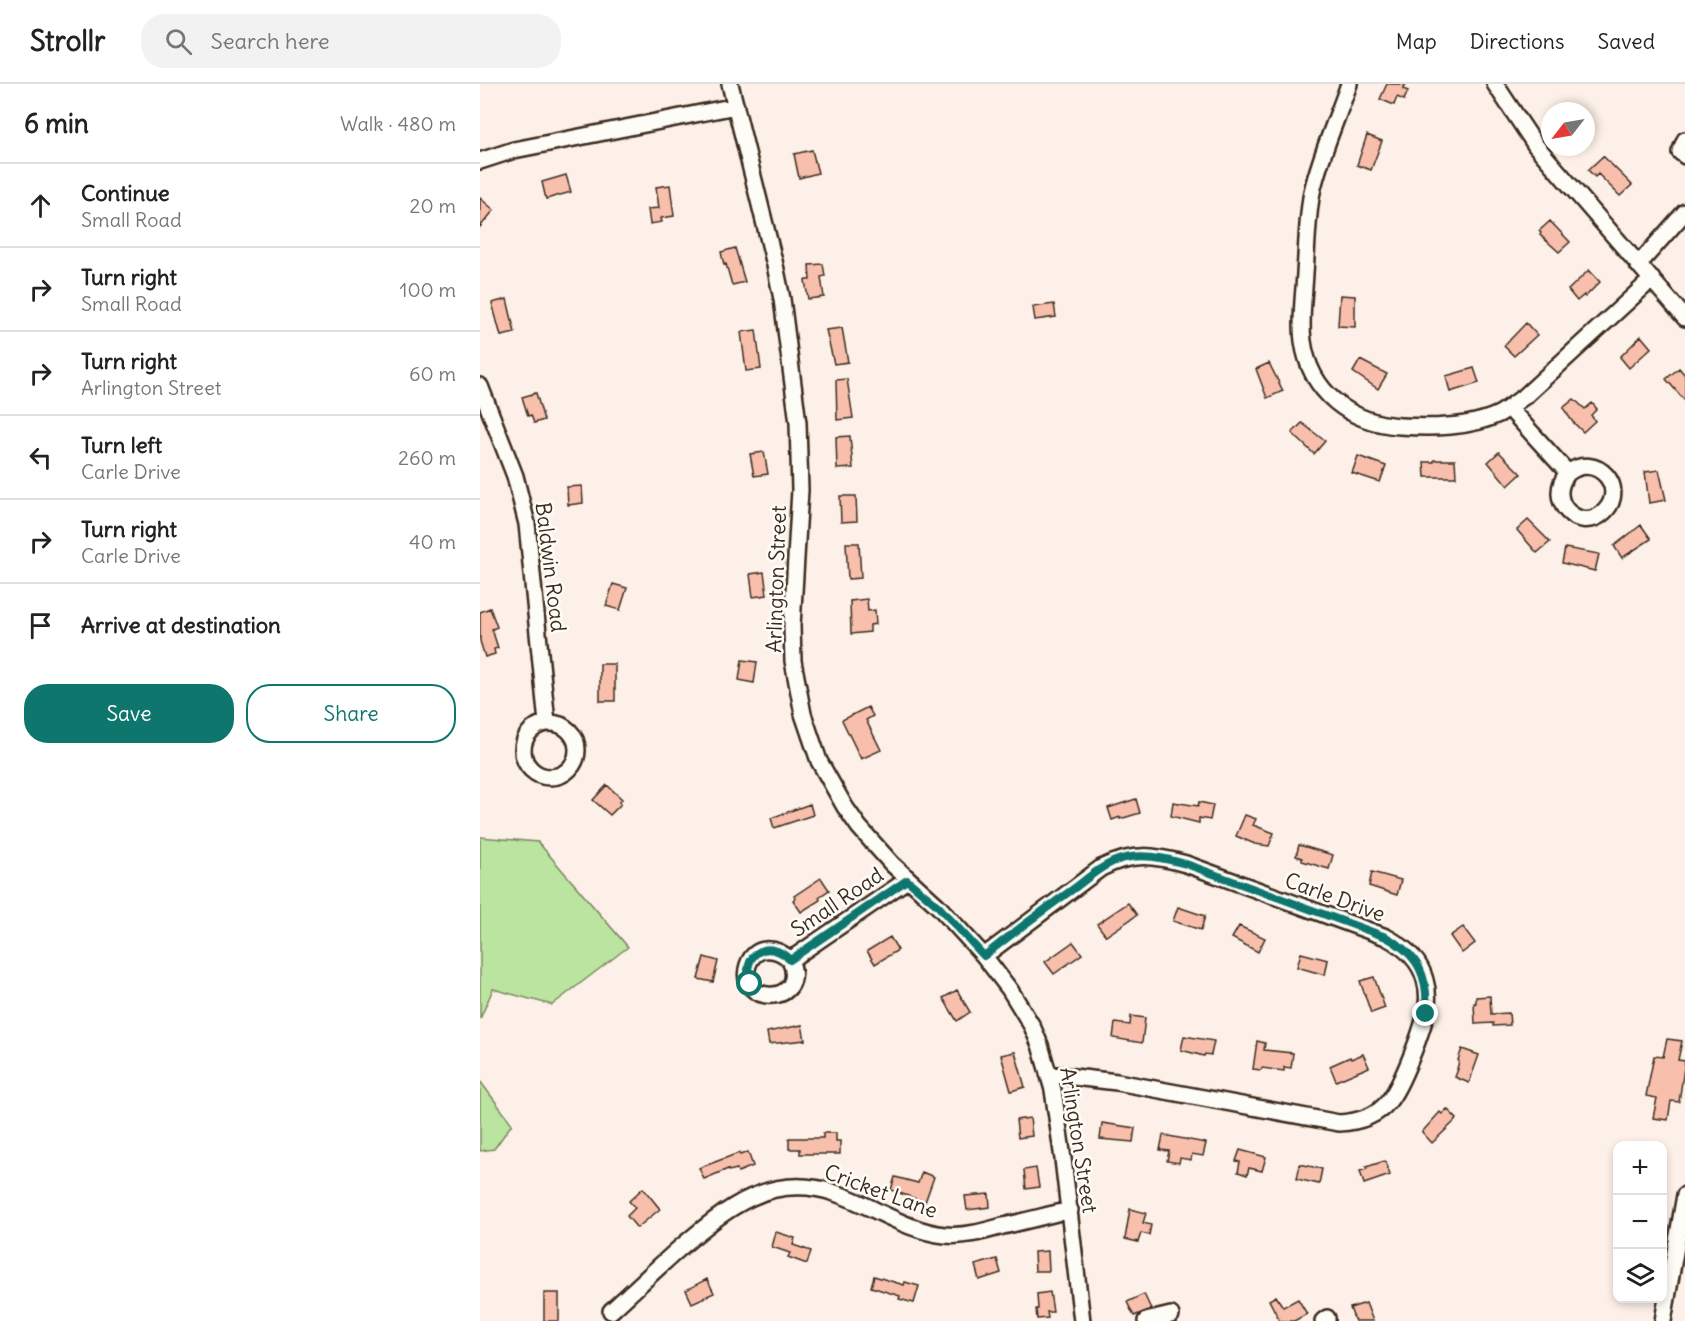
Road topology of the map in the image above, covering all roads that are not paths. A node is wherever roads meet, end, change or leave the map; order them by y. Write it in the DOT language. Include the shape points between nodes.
graph roads {
  1 [pos="730,84"];
  2 [pos="1349,84"];
  3 [pos="1495,84"];
  4 [pos="736,106"];
  5 [pos="1685,140"];
  6 [pos="1685,156"];
  7 [pos="480,161"];
  8 [pos="1685,212"];
  9 [pos="1638,265"];
  10 [pos="1652,279"];
  11 [pos="1685,318"];
  12 [pos="480,386"];
  13 [pos="1509,408"];
  14 [pos="1568,473"];
  15 [pos="547,723"];
  16 [pos="907,880"];
  17 [pos="984,956"];
  18 [pos="790,960"];
  19 [pos="1048,1074"];
  20 [pos="1685,1195"];
  21 [pos="1070,1210"];
  22 [pos="1678,1279"];
  23 [pos="611,1311"];
  24 [pos="1171,1316"];
  25 [pos="1082,1321"];
  26 [pos="1146,1321"];
  27 [pos="1323,1321"];
  28 [pos="1327,1321"];
  29 [pos="1663,1321"];
  1 -- 4 [label="street, Arlington Street"];
  2 -- 13 [label="street" via="1316,180 1308,218 1302,333 1307,360 1336,403 1381,425 1462,424"];
  3 -- 9 [label="street" via="1536,146"];
  4 -- 7 [label="street" via="514,150"];
  4 -- 16 [label="street, Arlington Street" via="782,299 798,423 800,490 792,626 793,661 803,714 819,761 845,807"];
  5 -- 6 [label="street" via="1680,153"];
  8 -- 9 [label="street"];
  9 -- 10 [label="street"];
  10 -- 11 [label="street"];
  10 -- 13 [label="street"];
  12 -- 15 [label="street, Baldwin Road" via="515,476 527,524"];
  13 -- 14 [label="street"];
  16 -- 17 [label="street, Arlington Street" via="938,906"];
  16 -- 18 [label="street, Small Road"];
  17 -- 19 [label="street, Arlington Street" via="1032,1026"];
  17 -- 19 [label="street, Carle Drive" via="1101,868 1137,856 1158,857 1386,937 1403,946 1425,978 1426,1014 1399,1085 1388,1103 1356,1122 1339,1123 1117,1082"];
  19 -- 21 [label="street, Arlington Street"];
  20 -- 22 [label="street"];
  21 -- 23 [label="street, Cricket Lane" via="959,1236 907,1225 816,1188 767,1191 741,1201 709,1223"];
  21 -- 25 [label="street, Arlington Street"];
  22 -- 29 [label="street"];
  24 -- 26 [label="street"];
  27 -- 28 [label="street"];
}
